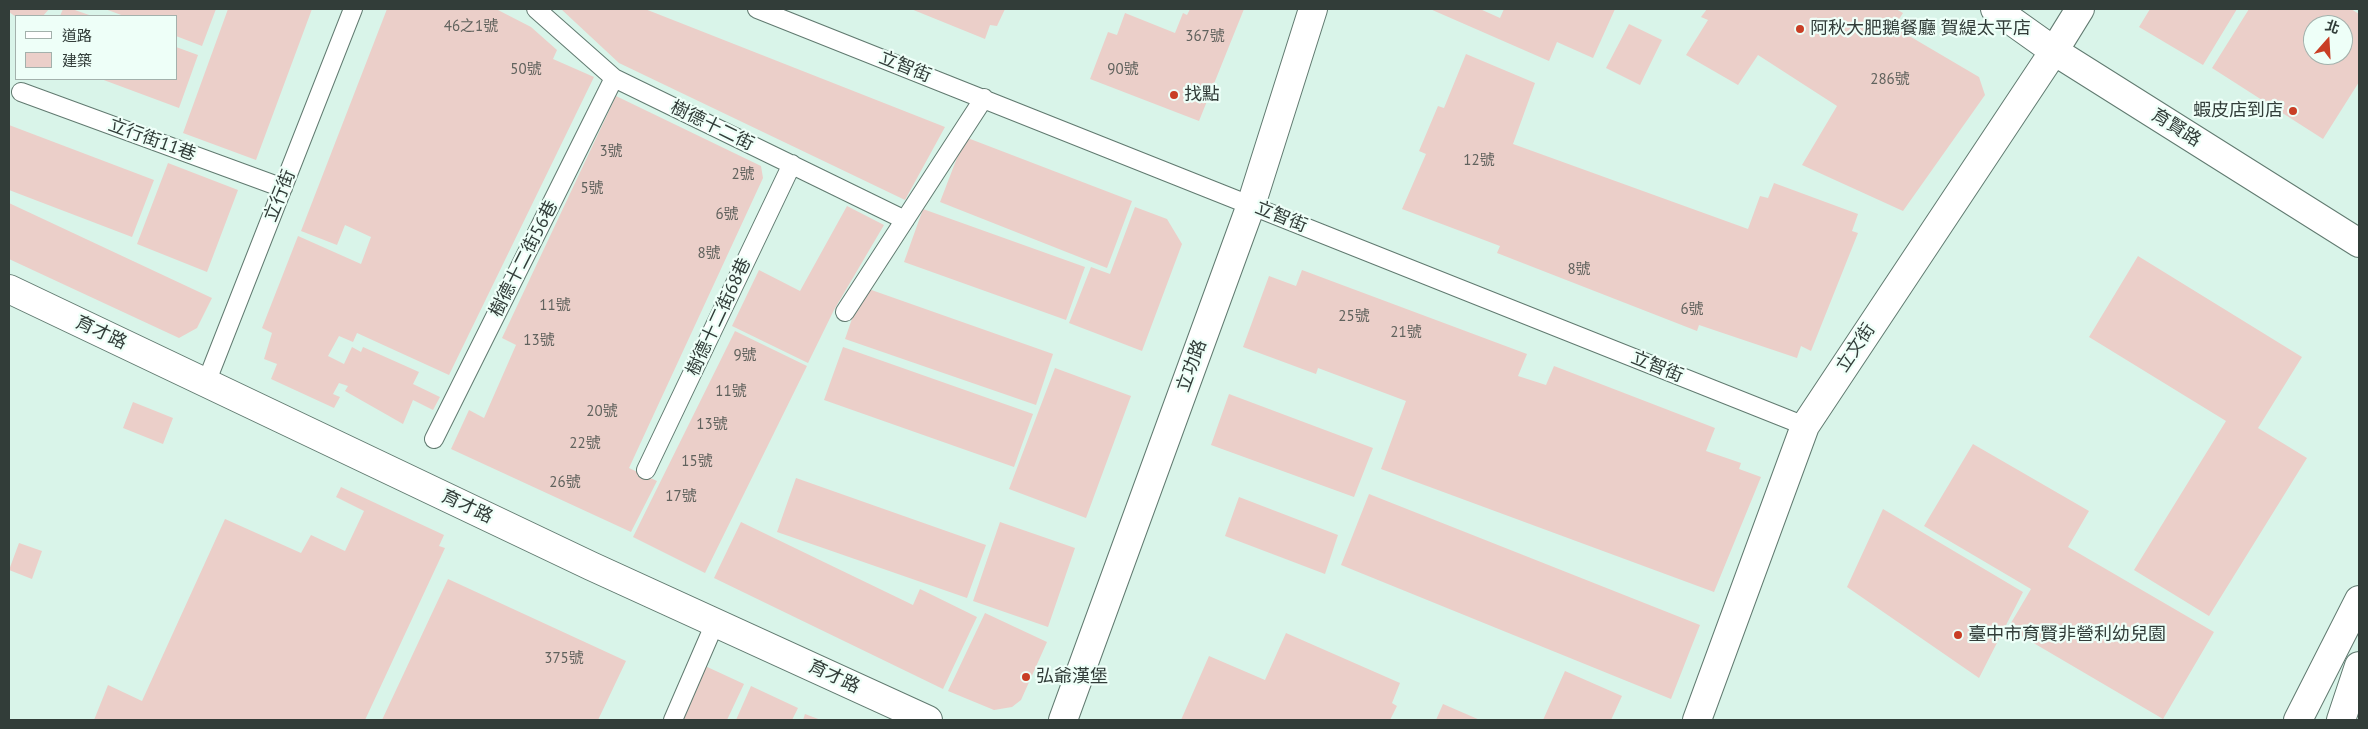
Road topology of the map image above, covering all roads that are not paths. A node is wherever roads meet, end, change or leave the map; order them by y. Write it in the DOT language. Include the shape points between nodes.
graph roads {
  1 [pos="353,9"];
  2 [pos="536,9"];
  3 [pos="758,9"];
  4 [pos="1313,9"];
  5 [pos="1995,9"];
  6 [pos="2080,9"];
  7 [pos="2054,51"];
  8 [pos="614,78"];
  9 [pos="22,92"];
  10 [pos="984,98"];
  11 [pos="792,164"];
  12 [pos="283,188"];
  13 [pos="1251,205"];
  14 [pos="905,220"];
  15 [pos="2359,243"];
  16 [pos="9,289"];
  17 [pos="845,312"];
  18 [pos="206,383"];
  19 [pos="1804,426"];
  20 [pos="434,439"];
  21 [pos="646,470"];
  22 [pos="2359,600"];
  23 [pos="715,623"];
  24 [pos="2359,666"];
  25 [pos="2359,705"];
  26 [pos="673,720"];
  27 [pos="928,720"];
  28 [pos="1063,720"];
  29 [pos="1697,720"];
  30 [pos="2298,720"];
  31 [pos="2341,720"];
  32 [pos="2351,720"];
  1 -- 12 [label="lane, 立行街"];
  2 -- 8 [label="lane, 樹德十二街"];
  3 -- 10 [label="lane, 立智街"];
  4 -- 13 [label="main road, 立功路"];
  5 -- 7 [label="main road, 育賢路"];
  6 -- 7 [label="main road, 立文街"];
  7 -- 15 [label="main road, 育賢路"];
  7 -- 19 [label="main road, 立文街"];
  8 -- 11 [label="lane, 樹德十二街"];
  8 -- 20 [label="lane, 樹德十二街56巷"];
  9 -- 12 [label="lane, 立行街11巷"];
  10 -- 13 [label="lane, 立智街"];
  10 -- 14 [label="lane"];
  11 -- 14 [label="lane, 樹德十二街"];
  11 -- 21 [label="lane, 樹德十二街68巷"];
  12 -- 18 [label="lane, 立行街"];
  13 -- 19 [label="lane, 立智街"];
  13 -- 28 [label="main road, 立功路"];
  14 -- 17 [label="lane"];
  16 -- 18 [label="main road, 育才路"];
  18 -- 23 [label="main road, 育才路"];
  19 -- 29 [label="main road, 立文街"];
  22 -- 30 [label="main road"];
  23 -- 26 [label="lane"];
  23 -- 27 [label="main road, 育才路"];
  24 -- 31 [label="main road"];
  25 -- 32 [label="main road"];
}
